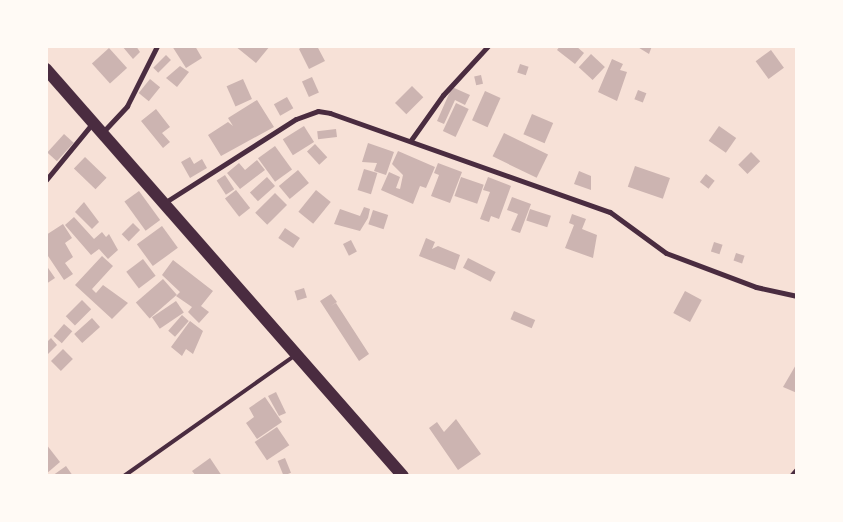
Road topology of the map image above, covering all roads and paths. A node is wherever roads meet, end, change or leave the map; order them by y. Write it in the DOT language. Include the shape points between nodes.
graph roads {
  1 [pos="157,46"];
  2 [pos="488,46"];
  3 [pos="46,69"];
  4 [pos="91,125"];
  5 [pos="100,135"];
  6 [pos="411,140"];
  7 [pos="46,180"];
  8 [pos="163,204"];
  9 [pos="797,296"];
  10 [pos="294,356"];
  11 [pos="797,469"];
  12 [pos="124,476"];
  13 [pos="403,476"];
  14 [pos="791,476"];
  1 -- 5 [label="street" via="127,106"];
  2 -- 6 [label="street" via="443,95"];
  3 -- 4 [label="main road"];
  4 -- 5 [label="main road"];
  4 -- 7 [label="street"];
  5 -- 8 [label="main road"];
  6 -- 8 [label="street" via="330,113 308,113"];
  6 -- 9 [label="street" via="610,212 666,253 756,287"];
  8 -- 10 [label="main road"];
  10 -- 12 [label="lane"];
  10 -- 13 [label="main road"];
  11 -- 14 [label="street"];
}
